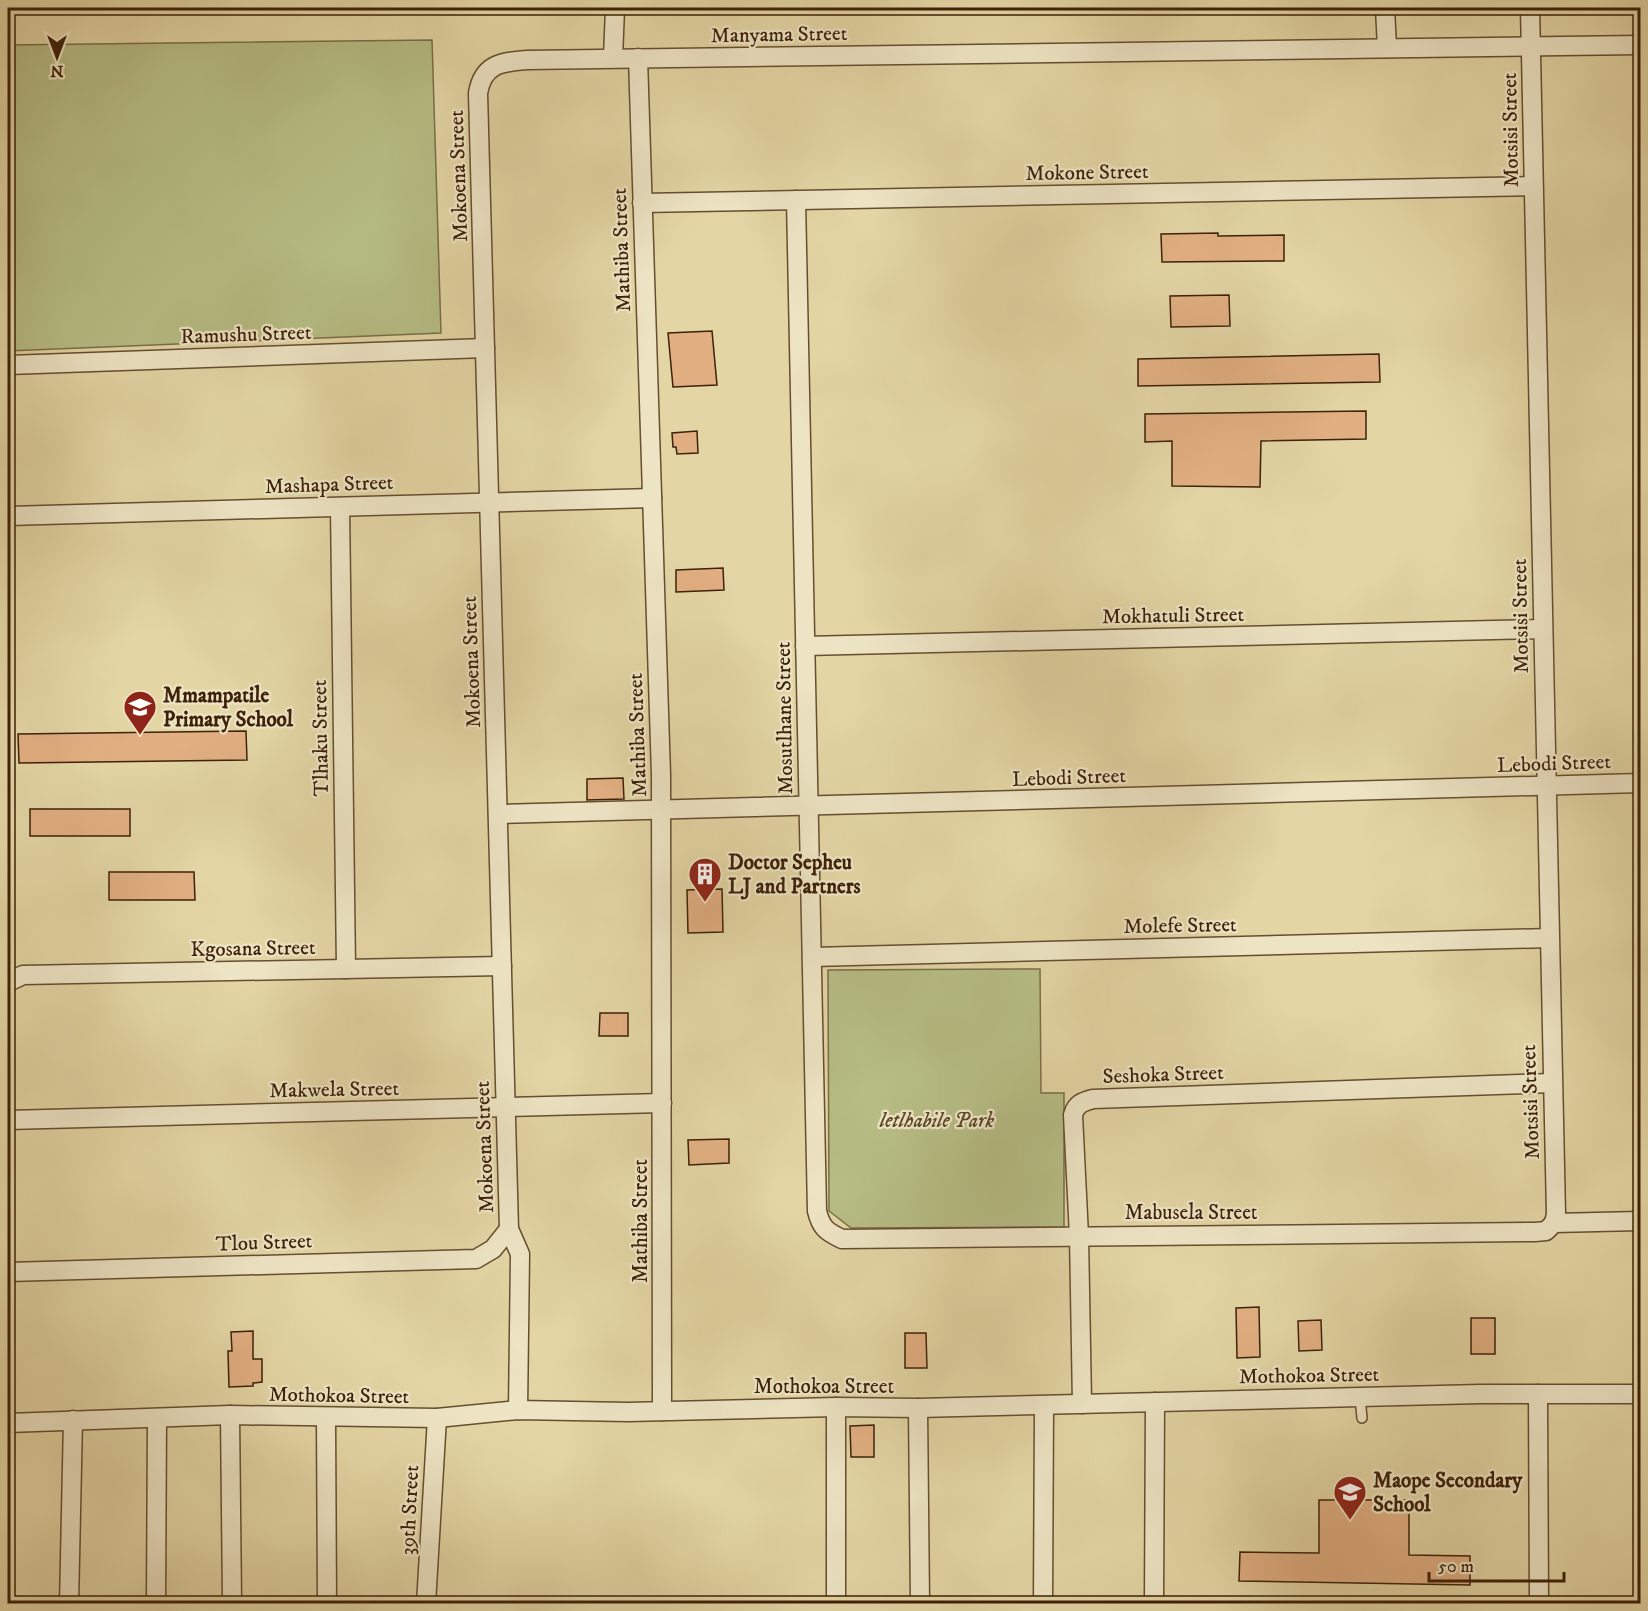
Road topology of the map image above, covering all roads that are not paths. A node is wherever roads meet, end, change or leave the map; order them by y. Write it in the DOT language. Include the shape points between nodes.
graph roads {
  1 [pos="1385,8"];
  2 [pos="1530,8"];
  3 [pos="615,12"];
  4 [pos="1641,45"];
  5 [pos="1531,46"];
  6 [pos="1387,48"];
  7 [pos="613,58"];
  8 [pos="638,58"];
  9 [pos="478,93"];
  10 [pos="1533,186"];
  11 [pos="796,200"];
  12 [pos="642,203"];
  13 [pos="485,348"];
  14 [pos="8,365"];
  15 [pos="652,498"];
  16 [pos="489,502"];
  17 [pos="340,507"];
  18 [pos="8,516"];
  19 [pos="1542,629"];
  20 [pos="805,646"];
  21 [pos="1641,783"];
  22 [pos="1546,786"];
  23 [pos="808,806"];
  24 [pos="662,810"];
  25 [pos="498,814"];
  26 [pos="1549,938"];
  27 [pos="812,957"];
  28 [pos="502,966"];
  29 [pos="345,969"];
  30 [pos="8,982"];
  31 [pos="1551,1083"];
  32 [pos="663,1103"];
  33 [pos="505,1107"];
  34 [pos="8,1120"];
  35 [pos="1641,1221"];
  36 [pos="1554,1223"];
  37 [pos="509,1229"];
  38 [pos="827,1233"];
  39 [pos="1078,1236"];
  40 [pos="8,1272"];
  41 [pos="1538,1394"];
  42 [pos="1641,1394"];
  43 [pos="1360,1397"];
  44 [pos="1155,1402"];
  45 [pos="1082,1404"];
  46 [pos="1044,1406"];
  47 [pos="836,1407"];
  48 [pos="918,1408"];
  49 [pos="518,1410"];
  50 [pos="663,1411"];
  51 [pos="230,1415"];
  52 [pos="157,1418"];
  53 [pos="437,1418"];
  54 [pos="1362,1418"];
  55 [pos="326,1419"];
  56 [pos="73,1420"];
  57 [pos="8,1423"];
  58 [pos="69,1604"];
  59 [pos="156,1604"];
  60 [pos="232,1604"];
  61 [pos="327,1604"];
  62 [pos="426,1604"];
  63 [pos="836,1604"];
  64 [pos="920,1604"];
  65 [pos="1043,1604"];
  66 [pos="1154,1604"];
  67 [pos="1539,1604"];
  1 -- 6 [label="street"];
  2 -- 5 [label="street, Motsisi Street"];
  3 -- 7 [label="street"];
  4 -- 5 [label="street, Manyama Street"];
  5 -- 6 [label="street, Manyama Street"];
  5 -- 10 [label="street, Motsisi Street"];
  6 -- 8 [label="street, Manyama Street"];
  7 -- 8 [label="street, Manyama Street"];
  7 -- 9 [label="street, Manyama Street" via="506,62 489,69 481,79"];
  8 -- 12 [label="street, Mathiba Street"];
  9 -- 13 [label="street, Mokoena Street"];
  10 -- 11 [label="street, Mokone Street"];
  10 -- 19 [label="street, Motsisi Street"];
  11 -- 12 [label="street, Mokone Street"];
  11 -- 20 [label="street, Mosutlhane Street"];
  12 -- 15 [label="street, Mathiba Street"];
  13 -- 14 [label="street, Ramushu Street"];
  13 -- 16 [label="street, Mokoena Street"];
  15 -- 16 [label="street, Mashapa Street"];
  15 -- 24 [label="street, Mathiba Street"];
  16 -- 17 [label="street, Mashapa Street"];
  16 -- 25 [label="street, Mokoena Street"];
  17 -- 18 [label="street, Mashapa Street"];
  17 -- 29 [label="street, Tlhaku Street"];
  19 -- 20 [label="street, Mokhatuli Street"];
  19 -- 22 [label="street, Motsisi Street"];
  20 -- 23 [label="street, Mosutlhane Street"];
  21 -- 22 [label="street, Lebodi Street"];
  22 -- 23 [label="street, Lebodi Street"];
  22 -- 26 [label="street, Motsisi Street"];
  23 -- 24 [label="street, Lebodi Street"];
  23 -- 27 [label="street, Mosutlhane Street"];
  24 -- 25 [label="street, Lebodi Street"];
  24 -- 32 [label="street, Mathiba Street"];
  25 -- 28 [label="street, Mokoena Street"];
  26 -- 27 [label="street, Molefe Street"];
  26 -- 31 [label="street, Motsisi Street"];
  27 -- 38 [label="street, Mosutlhane Street" via="818,1211"];
  28 -- 29 [label="street, Kgosana Street"];
  28 -- 33 [label="street, Mokoena Street"];
  29 -- 30 [label="street, Kgosana Street" via="23,975"];
  31 -- 36 [label="street, Motsisi Street"];
  31 -- 39 [label="street, Seshoka Street" via="1082,1102 1073,1115"];
  32 -- 33 [label="street, Makwela Street"];
  32 -- 50 [label="street, Mathiba Street"];
  33 -- 34 [label="street, Makwela Street"];
  33 -- 37 [label="street, Mokoena Street"];
  35 -- 36 [label="street, Mabusela Street"];
  36 -- 39 [label="street, Mabusela Street" via="1546,1231 1535,1232"];
  37 -- 40 [label="street, Tlou Street" via="493,1249 476,1259"];
  37 -- 49 [label="street, Mokoena Street" via="520,1254"];
  38 -- 39 [label="street, Mabusela Street" via="842,1239"];
  39 -- 45 [label="street, Seshoka Street"];
  41 -- 42 [label="street, Mothokoa Street"];
  41 -- 43 [label="street, Mothokoa Street"];
  41 -- 67 [label="street"];
  43 -- 44 [label="street, Mothokoa Street"];
  43 -- 54 [label="lane"];
  44 -- 45 [label="street, Mothokoa Street"];
  44 -- 66 [label="street"];
  45 -- 46 [label="street, Mothokoa Street"];
  46 -- 48 [label="street, Mothokoa Street"];
  46 -- 65 [label="street"];
  47 -- 48 [label="street, Mothokoa Street"];
  47 -- 50 [label="street, Mothokoa Street"];
  47 -- 63 [label="street"];
  48 -- 64 [label="street"];
  49 -- 50 [label="street, Mothokoa Street"];
  49 -- 53 [label="street, Mothokoa Street"];
  51 -- 52 [label="street, Mothokoa Street"];
  51 -- 55 [label="street, Mothokoa Street"];
  51 -- 60 [label="street"];
  52 -- 56 [label="street, Mothokoa Street"];
  52 -- 59 [label="street"];
  53 -- 55 [label="street, Mothokoa Street"];
  53 -- 62 [label="street, 39th Street"];
  55 -- 61 [label="street"];
  56 -- 57 [label="street, Mothokoa Street"];
  56 -- 58 [label="street"];
}
